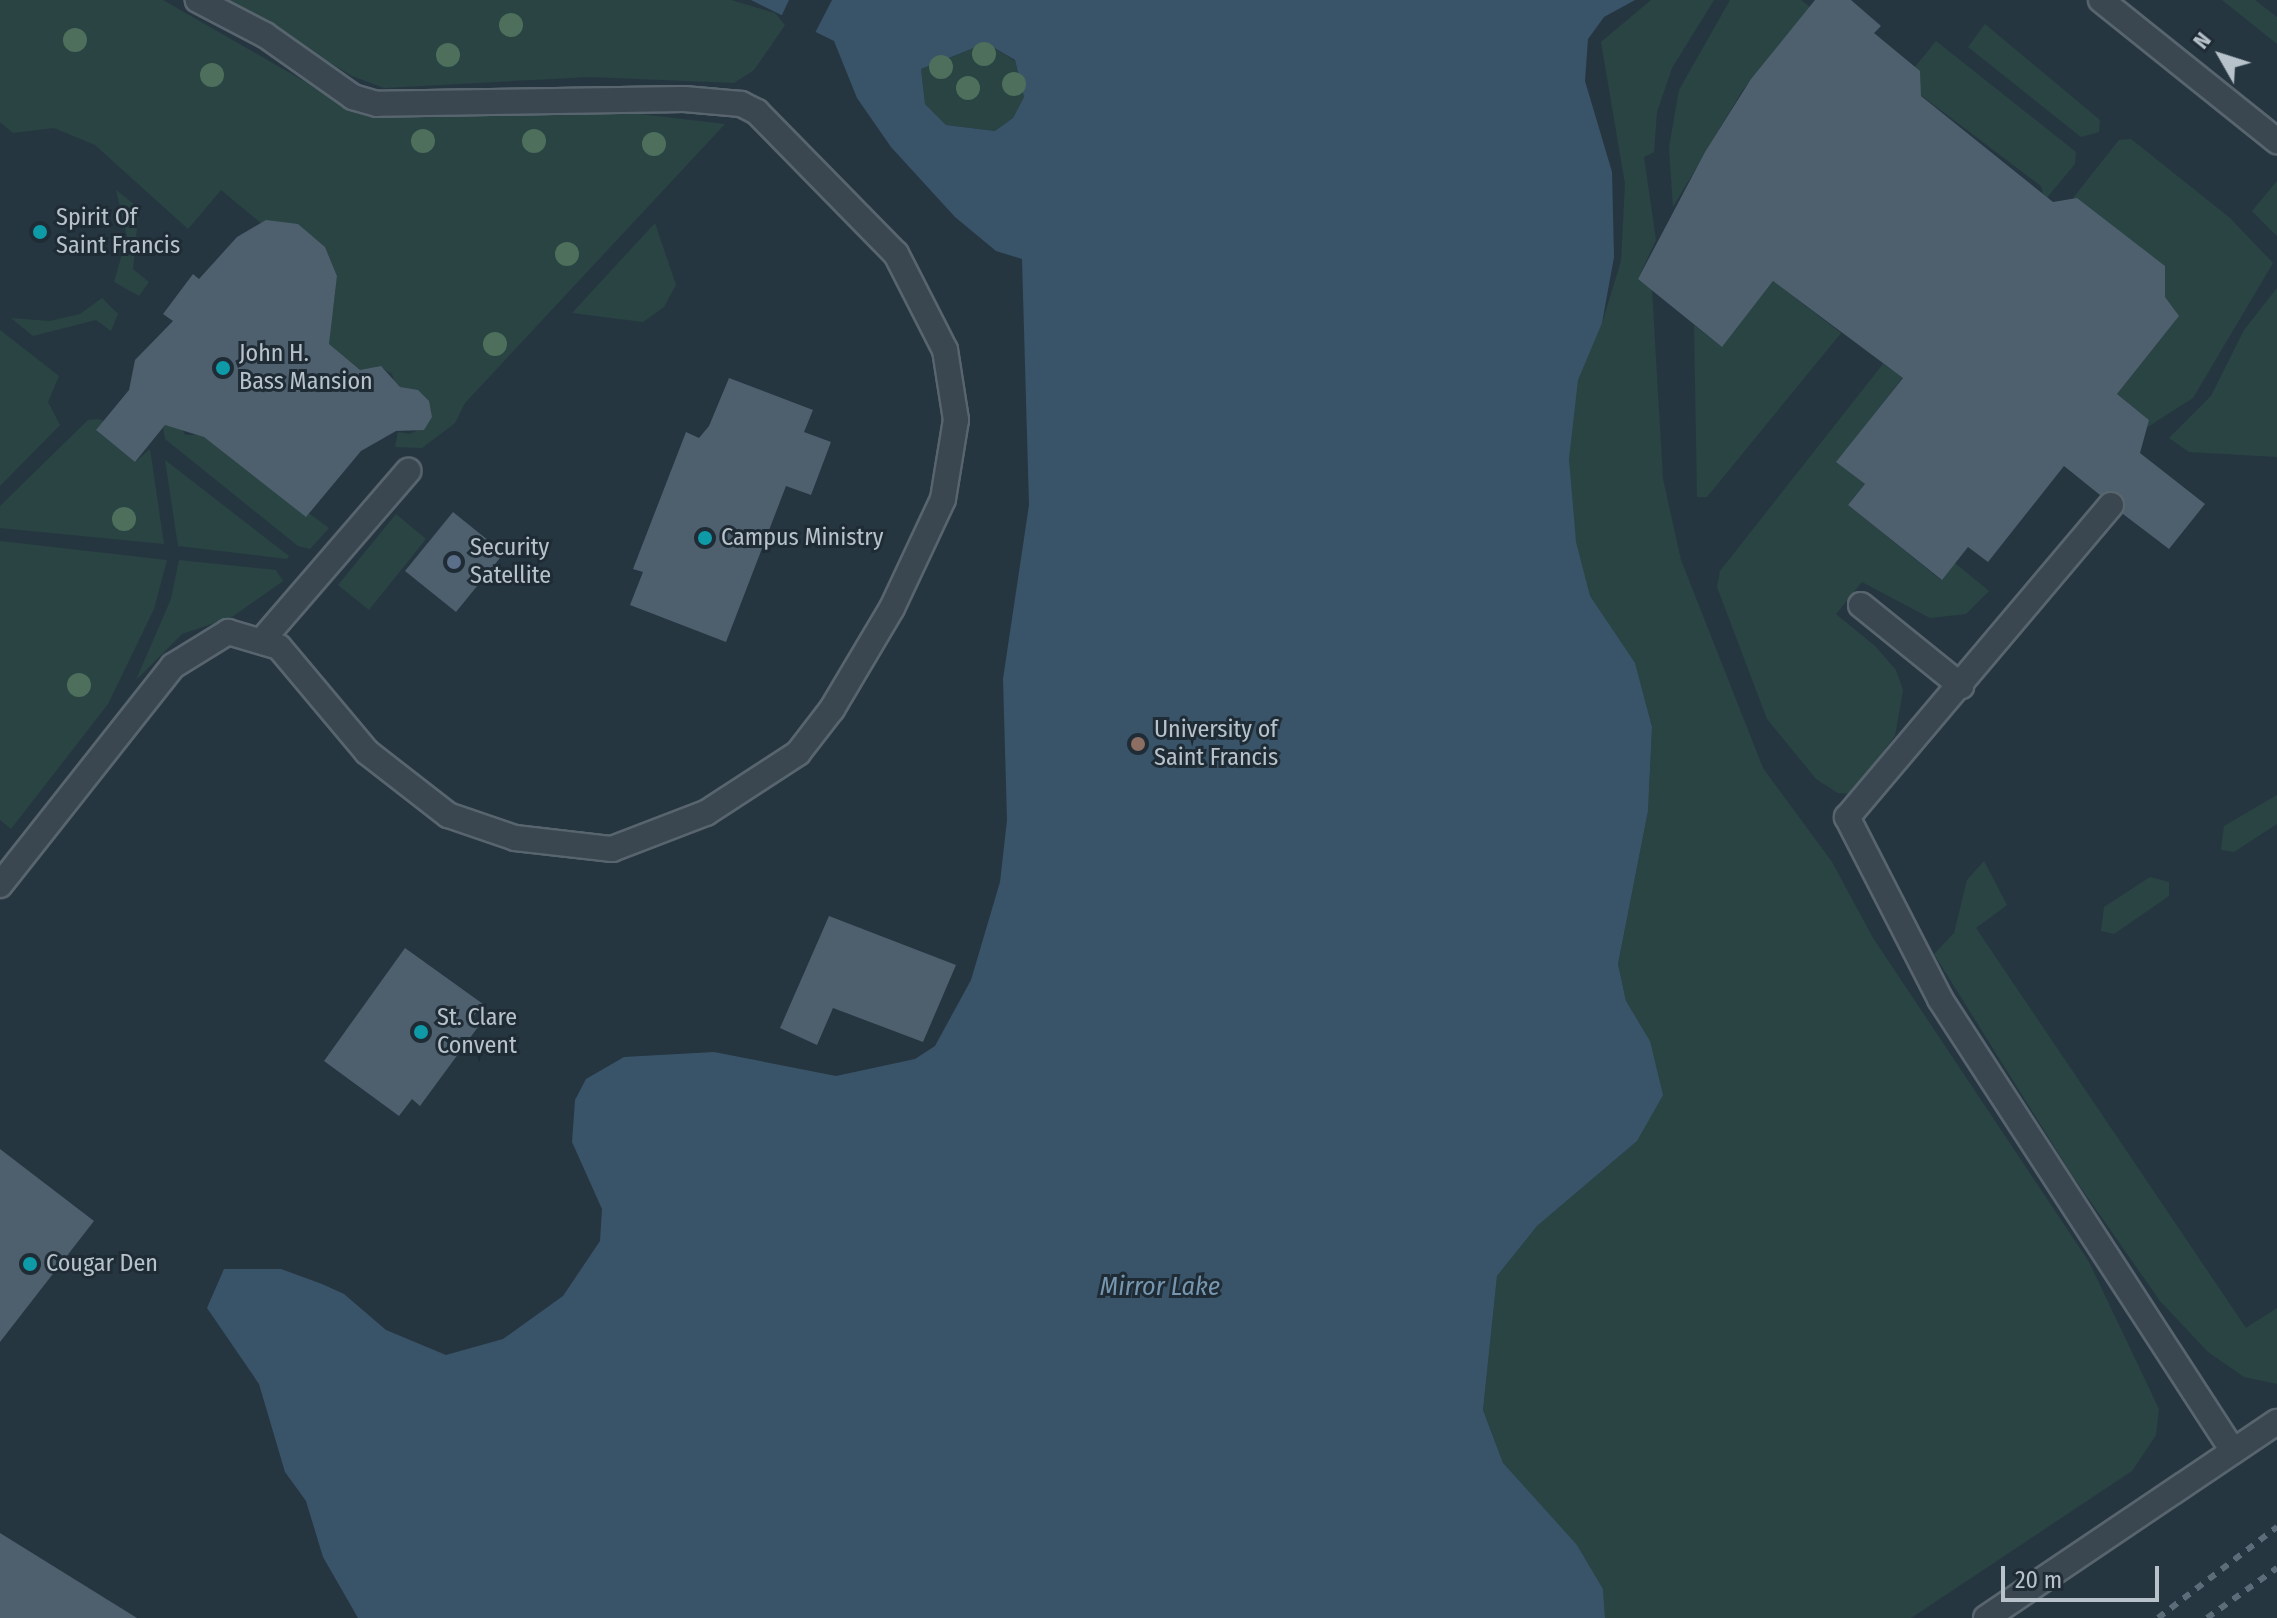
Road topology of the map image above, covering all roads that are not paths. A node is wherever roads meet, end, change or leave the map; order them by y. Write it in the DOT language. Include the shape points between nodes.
graph roads {
  1 [pos="198,0"];
  2 [pos="2101,0"];
  3 [pos="2277,141"];
  4 [pos="408,471"];
  5 [pos="2111,505"];
  6 [pos="1861,605"];
  7 [pos="264,638"];
  8 [pos="1961,686"];
  9 [pos="0,885"];
  10 [pos="2277,1422"];
  11 [pos="2233,1451"];
  12 [pos="1986,1618"];
  1 -- 7 [label="lane" via="265,35 353,97 377,104 684,99 741,104 757,112 896,254 945,350 956,420 943,499 892,608 798,753 706,813 612,849 515,838 448,815 367,752 279,647"];
  2 -- 3 [label="lane"];
  4 -- 7 [label="lane"];
  5 -- 8 [label="lane"];
  6 -- 8 [label="lane"];
  7 -- 9 [label="lane" via="228,632 173,666"];
  8 -- 11 [label="lane" via="1847,817 1940,999"];
  10 -- 11 [label="lane"];
  11 -- 12 [label="lane"];
}
